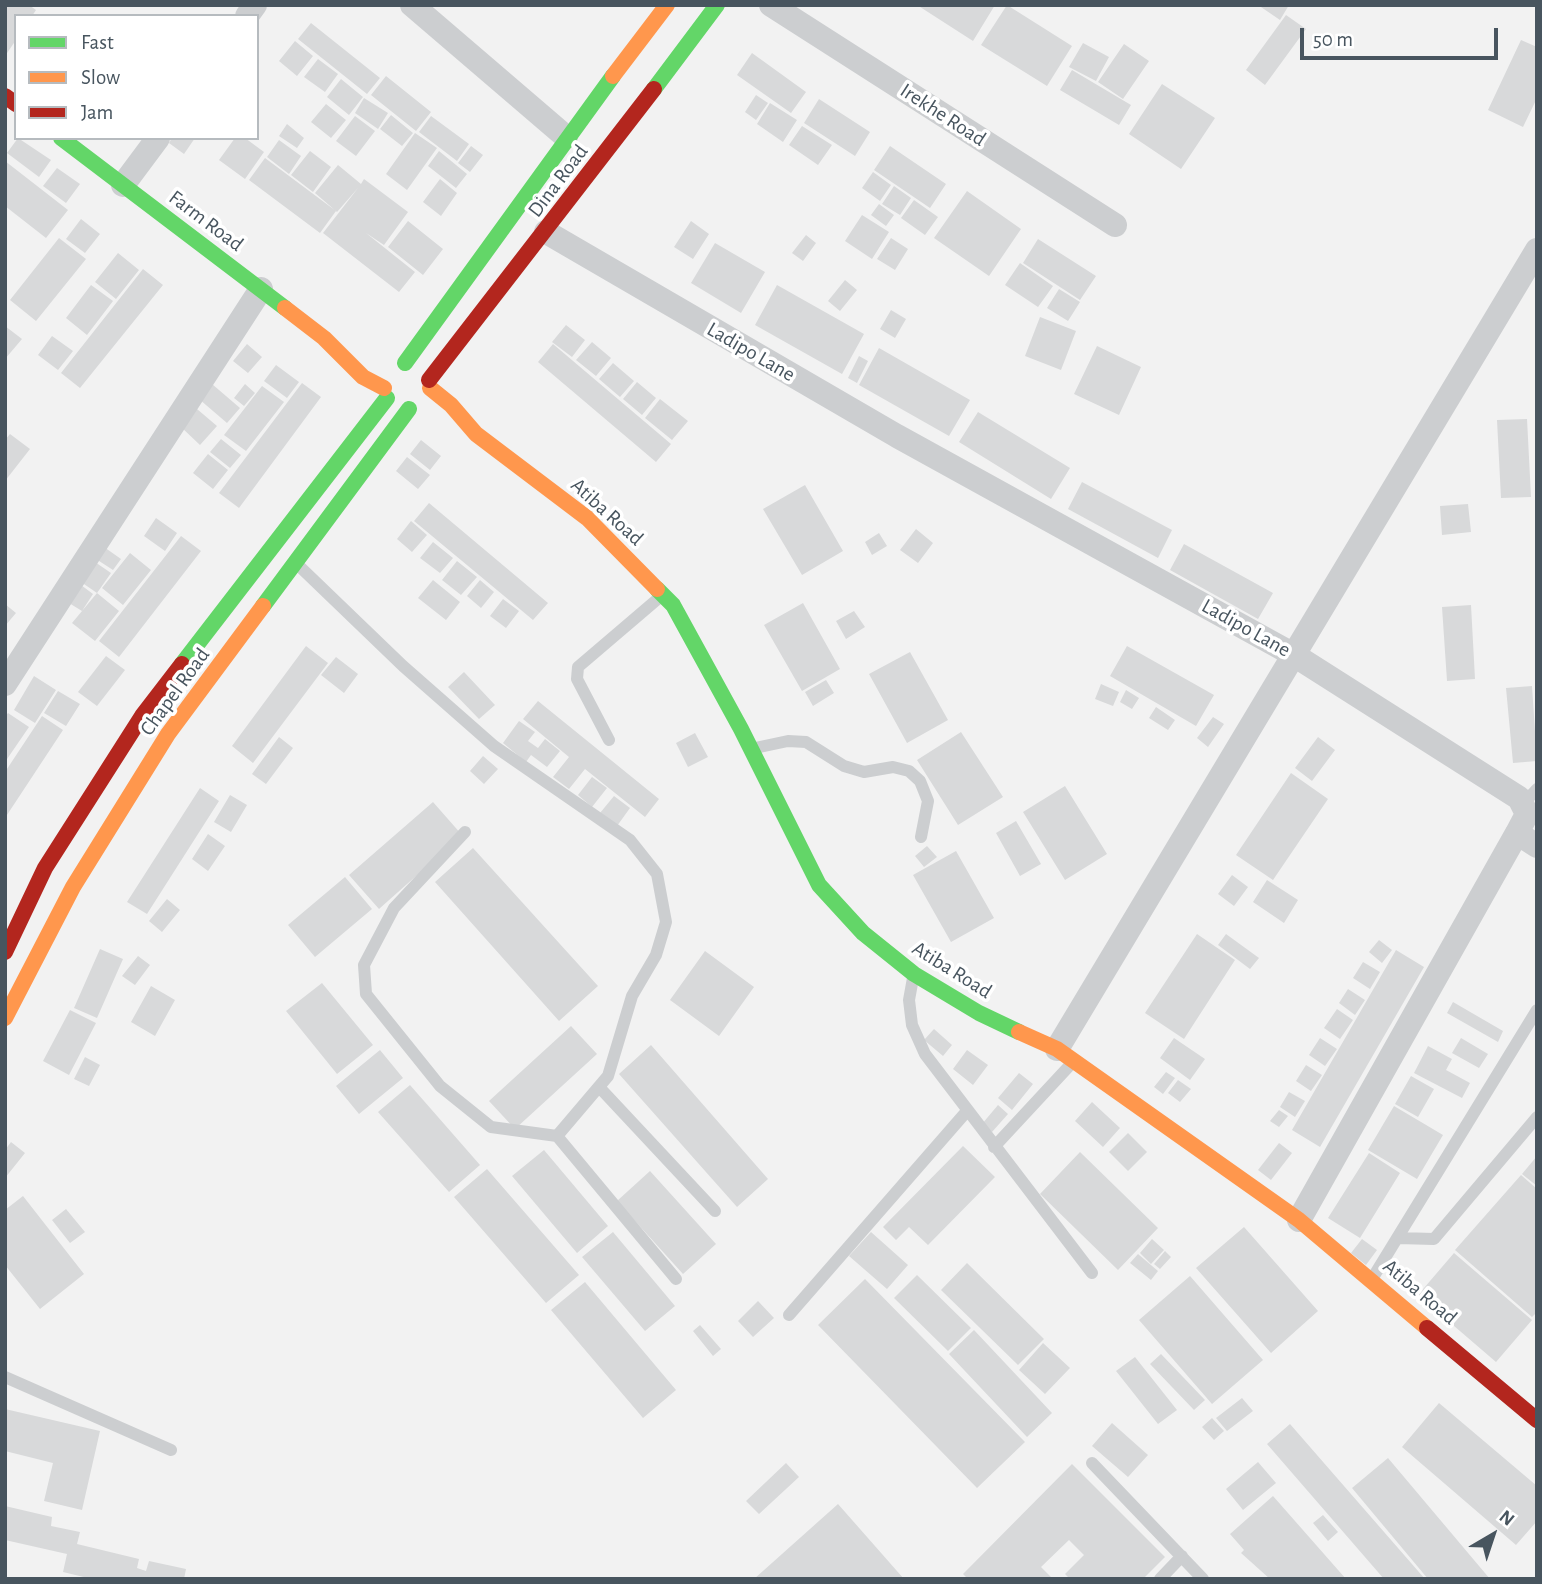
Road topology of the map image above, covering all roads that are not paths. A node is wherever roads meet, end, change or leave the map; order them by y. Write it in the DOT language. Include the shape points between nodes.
graph roads {
  1 [pos="412,5"];
  2 [pos="667,5"];
  3 [pos="717,5"];
  4 [pos="771,5"];
  5 [pos="566,137"];
  6 [pos="64,140"];
  7 [pos="157,140"];
  8 [pos="124,186"];
  9 [pos="1115,225"];
  10 [pos="546,233"];
  11 [pos="1537,250"];
  12 [pos="261,289"];
  13 [pos="324,338"];
  14 [pos="363,352"];
  15 [pos="396,363"];
  16 [pos="429,384"];
  17 [pos="385,393"];
  18 [pos="417,410"];
  19 [pos="444,426"];
  20 [pos="476,434"];
  21 [pos="297,563"];
  22 [pos="663,595"];
  23 [pos="1294,655"];
  24 [pos="5,684"];
  25 [pos="609,740"];
  26 [pos="751,749"];
  27 [pos="1529,797"];
  28 [pos="466,832"];
  29 [pos="921,837"];
  30 [pos="1527,840"];
  31 [pos="5,953"];
  32 [pos="914,974"];
  33 [pos="1537,1010"];
  34 [pos="5,1018"];
  35 [pos="1066,1055"];
  36 [pos="600,1088"];
  37 [pos="967,1111"];
  38 [pos="1537,1117"];
  39 [pos="557,1136"];
  40 [pos="994,1147"];
  41 [pos="715,1211"];
  42 [pos="1299,1220"];
  43 [pos="1398,1238"];
  44 [pos="1092,1273"];
  45 [pos="676,1279"];
  46 [pos="1372,1279"];
  47 [pos="789,1315"];
  48 [pos="5,1377"];
  49 [pos="1537,1420"];
  50 [pos="171,1450"];
  51 [pos="1092,1463"];
  52 [pos="1182,1556"];
  53 [pos="1160,1579"];
  54 [pos="1203,1579"];
  1 -- 5 [label="street"];
  2 -- 5 [label="street, Dina Road"];
  3 -- 10 [label="street, Dina Road"];
  4 -- 9 [label="street, Irekhe Road"];
  5 -- 15 [label="street, Dina Road"];
  6 -- 8 [label="street, Farm Road"];
  7 -- 8 [label="street"];
  8 -- 12 [label="street, Farm Road"];
  10 -- 16 [label="street, Dina Road"];
  10 -- 23 [label="street, Ladipo Lane" via="897,436"];
  11 -- 23 [label="street"];
  12 -- 13 [label="street, Farm Road"];
  12 -- 24 [label="street"];
  13 -- 14 [label="street, Farm Road"];
  13 -- 17 [label="street, Farm Road"];
  15 -- 16 [label="street" via="420,367"];
  15 -- 17 [label="street" via="387,374"];
  16 -- 18 [label="street"];
  16 -- 20 [label="street, Atiba Road"];
  17 -- 18 [label="street" via="401,409"];
  17 -- 31 [label="street, Chapel Road" via="142,716 45,868"];
  18 -- 21 [label="street, Chapel Road"];
  19 -- 20 [label="street, Atiba Road"];
  20 -- 22 [label="street, Atiba Road" via="587,518"];
  21 -- 34 [label="street, Chapel Road" via="168,734 73,887"];
  21 -- 36 [label="lane" via="494,746 630,839 657,874 666,922 656,955 632,996 612,1066"];
  22 -- 25 [label="lane" via="578,667 577,679"];
  22 -- 26 [label="street, Atiba Road" via="673,605"];
  23 -- 27 [label="street, Ladipo Lane" via="1518,798"];
  23 -- 35 [label="street"];
  26 -- 29 [label="lane" via="806,742 844,766 864,772 892,767 909,771 920,781 928,801"];
  26 -- 32 [label="street, Atiba Road" via="819,885 863,933"];
  27 -- 30 [label="street, Ladipo Lane"];
  28 -- 39 [label="lane" via="394,908 364,965 366,994 440,1086 491,1127"];
  30 -- 42 [label="street, Ladipo Lane"];
  32 -- 35 [label="street, Atiba Road" via="979,1013"];
  32 -- 37 [label="lane" via="909,1000 912,1025 931,1064"];
  33 -- 43 [label="lane"];
  35 -- 40 [label="lane"];
  35 -- 42 [label="street, Atiba Road"];
  36 -- 39 [label="lane"];
  36 -- 41 [label="lane"];
  37 -- 40 [label="lane"];
  37 -- 47 [label="lane"];
  38 -- 43 [label="lane" via="1434,1238"];
  39 -- 45 [label="lane"];
  40 -- 44 [label="lane"];
  42 -- 46 [label="street, Atiba Road"];
  43 -- 46 [label="lane"];
  46 -- 49 [label="street, Atiba Road"];
  48 -- 50 [label="lane"];
  51 -- 52 [label="lane"];
  52 -- 53 [label="lane"];
  52 -- 54 [label="lane"];
}
